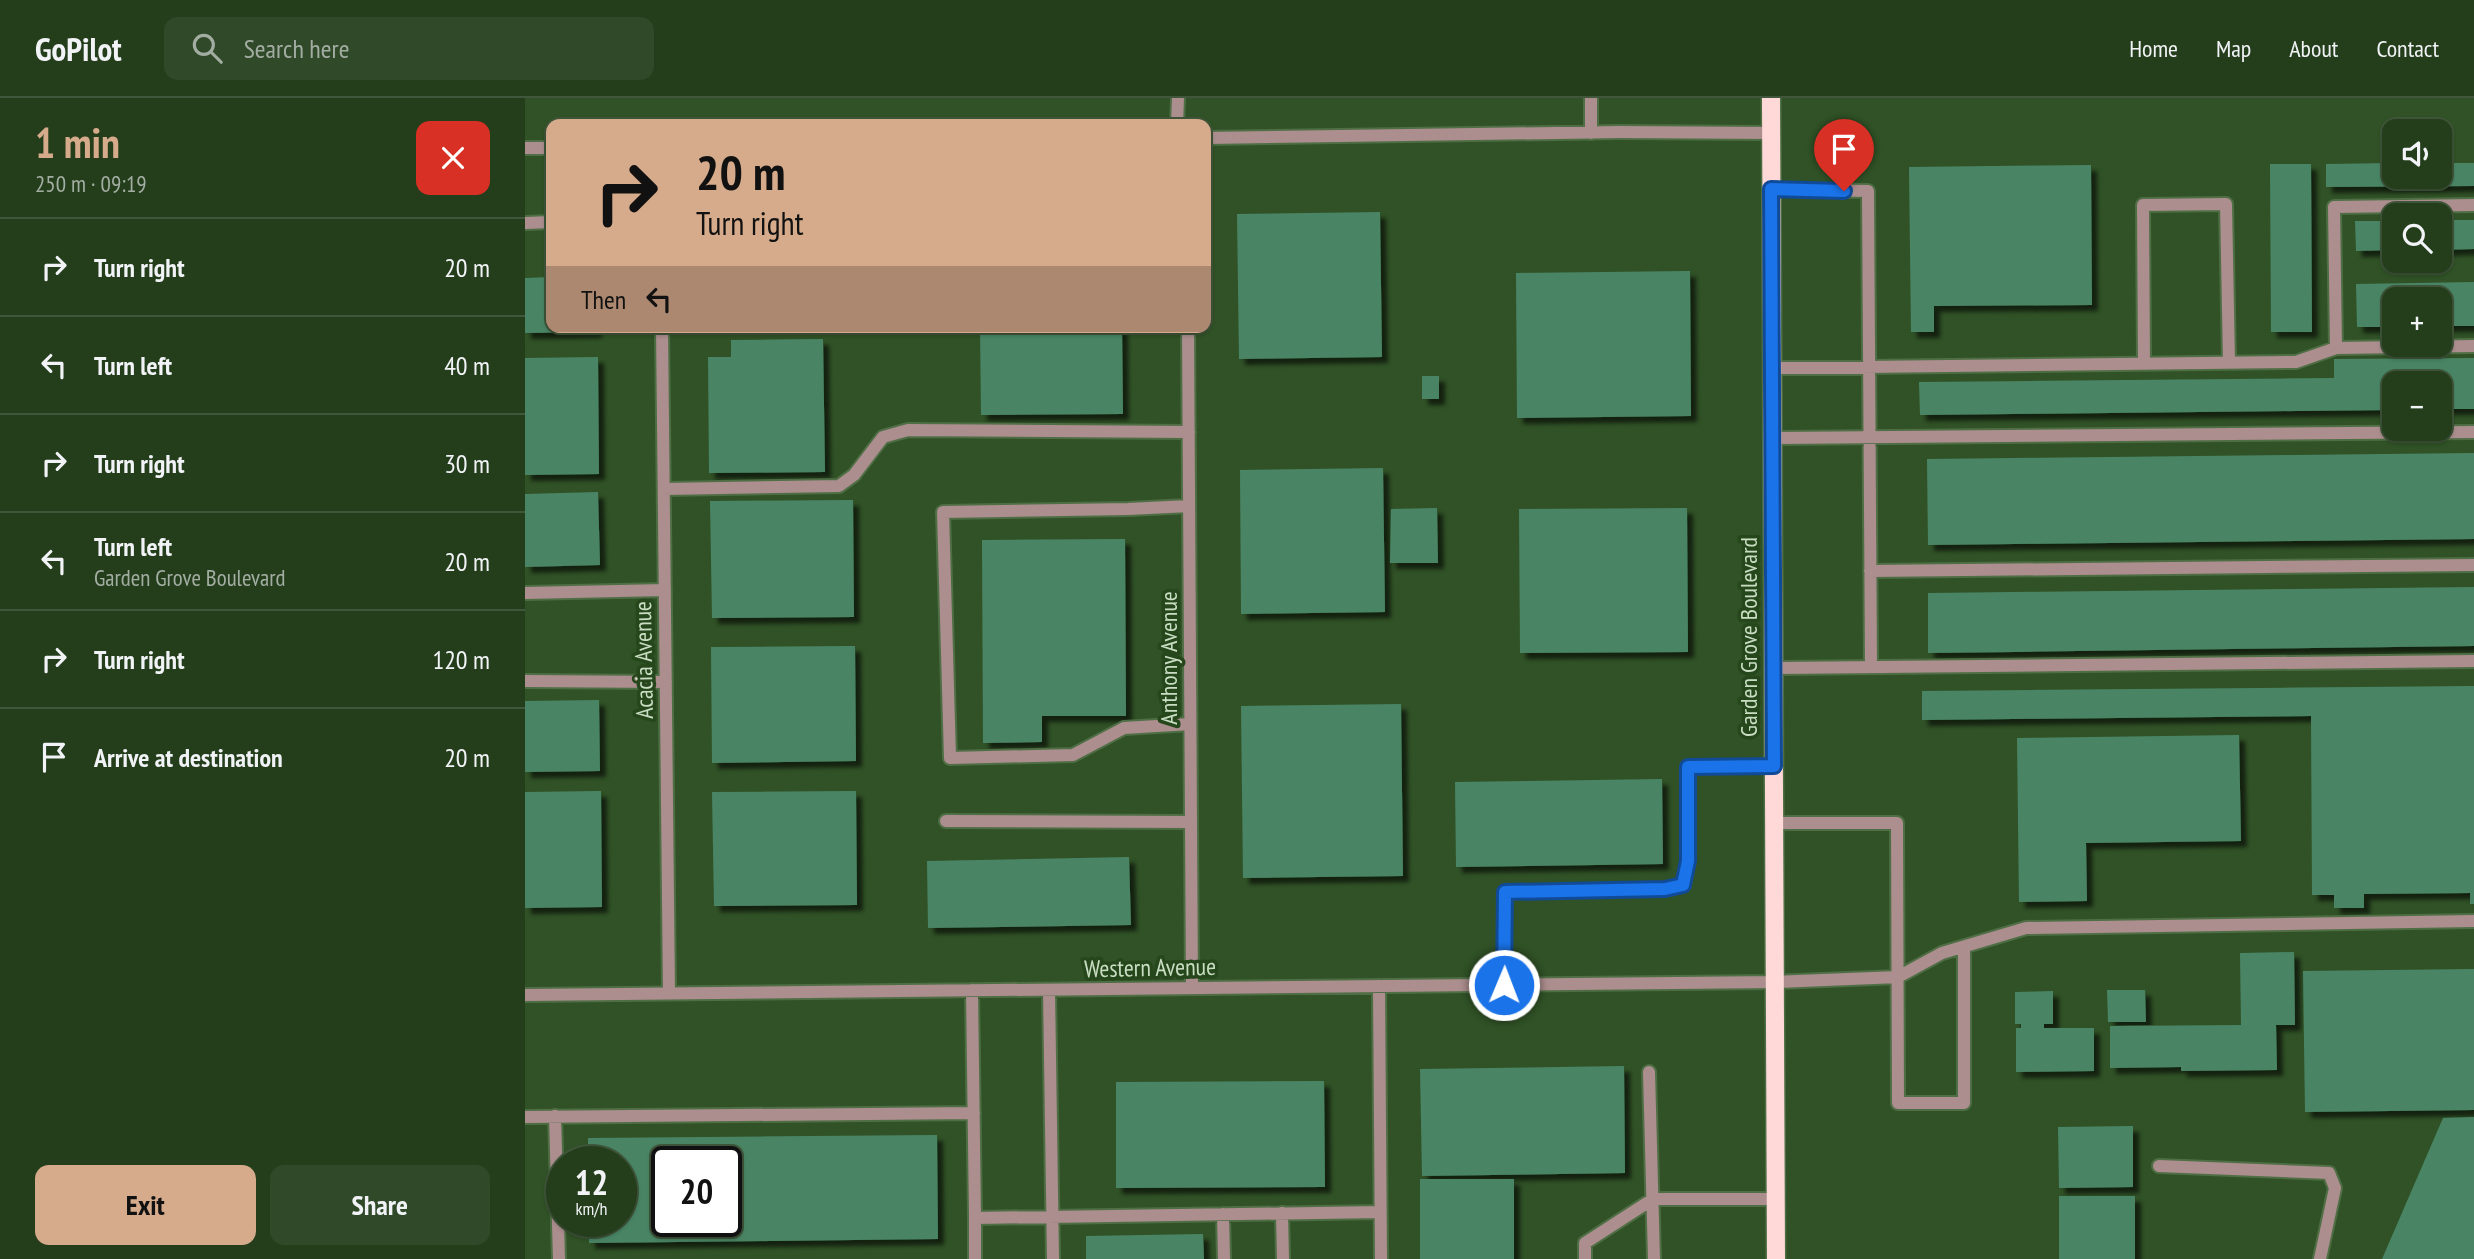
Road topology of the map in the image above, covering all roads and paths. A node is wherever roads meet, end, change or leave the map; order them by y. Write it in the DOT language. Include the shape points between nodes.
graph roads {
  1 [pos="1178,98"];
  2 [pos="1591,98"];
  3 [pos="1771,98"];
  4 [pos="1177,119"];
  5 [pos="1591,133"];
  6 [pos="1771,133"];
  7 [pos="1211,138"];
  8 [pos="525,148"];
  9 [pos="546,148"];
  10 [pos="1771,189"];
  11 [pos="2474,205"];
  12 [pos="546,222"];
  13 [pos="525,223"];
  14 [pos="662,333"];
  15 [pos="1188,333"];
  16 [pos="2474,346"];
  17 [pos="2336,348"];
  18 [pos="2229,362"];
  19 [pos="2144,363"];
  20 [pos="1868,367"];
  21 [pos="1772,368"];
  22 [pos="1189,432"];
  23 [pos="2474,432"];
  24 [pos="1869,437"];
  25 [pos="1773,438"];
  26 [pos="664,489"];
  27 [pos="1189,506"];
  28 [pos="2474,565"];
  29 [pos="1870,571"];
  30 [pos="665,590"];
  31 [pos="525,593"];
  32 [pos="2474,661"];
  33 [pos="1871,667"];
  34 [pos="1774,668"];
  35 [pos="525,681"];
  36 [pos="666,682"];
  37 [pos="1190,723"];
  38 [pos="1774,766"];
  39 [pos="946,821"];
  40 [pos="1191,822"];
  41 [pos="1775,823"];
  42 [pos="2474,921"];
  43 [pos="1964,947"];
  44 [pos="1898,977"];
  45 [pos="1775,982"];
  46 [pos="1504,985"];
  47 [pos="1379,986"];
  48 [pos="1192,988"];
  49 [pos="972,990"];
  50 [pos="1049,990"];
  51 [pos="669,993"];
  52 [pos="525,995"];
  53 [pos="1649,1072"];
  54 [pos="974,1113"];
  55 [pos="525,1116"];
  56 [pos="555,1116"];
  57 [pos="2159,1166"];
  58 [pos="1653,1199"];
  59 [pos="1776,1199"];
  60 [pos="1380,1212"];
  61 [pos="1282,1213"];
  62 [pos="1223,1214"];
  63 [pos="1051,1216"];
  64 [pos="975,1218"];
  65 [pos="559,1259"];
  66 [pos="975,1259"];
  67 [pos="1053,1259"];
  68 [pos="1224,1259"];
  69 [pos="1283,1259"];
  70 [pos="1381,1259"];
  71 [pos="1584,1259"];
  72 [pos="1654,1259"];
  73 [pos="1776,1259"];
  74 [pos="2320,1259"];
  1 -- 4 [label="street"];
  2 -- 5 [label="street"];
  3 -- 6 [label="main road, Garden Grove Boulevard"];
  5 -- 6 [label="street"];
  5 -- 7 [label="street"];
  6 -- 10 [label="main road, Garden Grove Boulevard"];
  8 -- 9 [label="street"];
  10 -- 20 [label="street" via="1868,191"];
  10 -- 21 [label="main road, Garden Grove Boulevard"];
  11 -- 17 [label="street" via="2334,207"];
  12 -- 13 [label="street"];
  14 -- 26 [label="street, Acacia Avenue"];
  15 -- 22 [label="street, Anthony Avenue"];
  16 -- 17 [label="street"];
  17 -- 18 [label="street" via="2296,362"];
  18 -- 19 [label="street"];
  18 -- 19 [label="street" via="2226,204 2143,205"];
  19 -- 20 [label="street"];
  20 -- 21 [label="street"];
  20 -- 24 [label="street"];
  21 -- 25 [label="main road, Garden Grove Boulevard"];
  22 -- 26 [label="street" via="908,430 883,437 854,475 839,486"];
  22 -- 27 [label="street, Anthony Avenue"];
  23 -- 24 [label="street"];
  24 -- 25 [label="street"];
  24 -- 29 [label="street"];
  25 -- 34 [label="main road, Garden Grove Boulevard"];
  26 -- 30 [label="street, Acacia Avenue"];
  27 -- 37 [label="street, Anthony Avenue"];
  27 -- 37 [label="street" via="943,512 950,758 1073,755 1124,728"];
  28 -- 29 [label="street"];
  29 -- 33 [label="street"];
  30 -- 31 [label="street"];
  30 -- 36 [label="street, Acacia Avenue"];
  32 -- 33 [label="street"];
  33 -- 34 [label="street"];
  34 -- 38 [label="main road, Garden Grove Boulevard"];
  35 -- 36 [label="street"];
  36 -- 51 [label="street, Acacia Avenue"];
  37 -- 40 [label="street, Anthony Avenue"];
  38 -- 41 [label="main road, Garden Grove Boulevard"];
  38 -- 46 [label="street" via="1688,767 1688,861 1683,885 1505,892"];
  39 -- 40 [label="street"];
  40 -- 48 [label="street, Anthony Avenue"];
  41 -- 44 [label="street" via="1897,823"];
  41 -- 45 [label="main road, Garden Grove Boulevard"];
  42 -- 43 [label="street" via="2026,928"];
  43 -- 44 [label="street" via="1942,953"];
  43 -- 44 [label="street" via="1964,1103 1898,1103"];
  44 -- 45 [label="street, Western Avenue"];
  45 -- 46 [label="street, Western Avenue"];
  45 -- 59 [label="main road, Garden Grove Boulevard"];
  46 -- 47 [label="street, Western Avenue"];
  47 -- 48 [label="street, Western Avenue"];
  47 -- 60 [label="street"];
  48 -- 50 [label="street, Western Avenue"];
  49 -- 50 [label="street, Western Avenue"];
  49 -- 51 [label="street, Western Avenue"];
  49 -- 54 [label="street"];
  50 -- 63 [label="street"];
  51 -- 52 [label="street, Western Avenue"];
  53 -- 58 [label="street"];
  54 -- 56 [label="street"];
  54 -- 64 [label="street"];
  55 -- 56 [label="street"];
  56 -- 65 [label="street"];
  57 -- 74 [label="street" via="2329,1173 2335,1188"];
  58 -- 59 [label="street"];
  58 -- 71 [label="street" via="1585,1242"];
  58 -- 72 [label="street"];
  59 -- 73 [label="main road, Garden Grove Boulevard"];
  60 -- 61 [label="street"];
  60 -- 70 [label="street"];
  61 -- 62 [label="street"];
  61 -- 69 [label="street"];
  62 -- 63 [label="street"];
  62 -- 68 [label="street"];
  63 -- 64 [label="street"];
  63 -- 67 [label="street"];
  64 -- 66 [label="street"];
}
